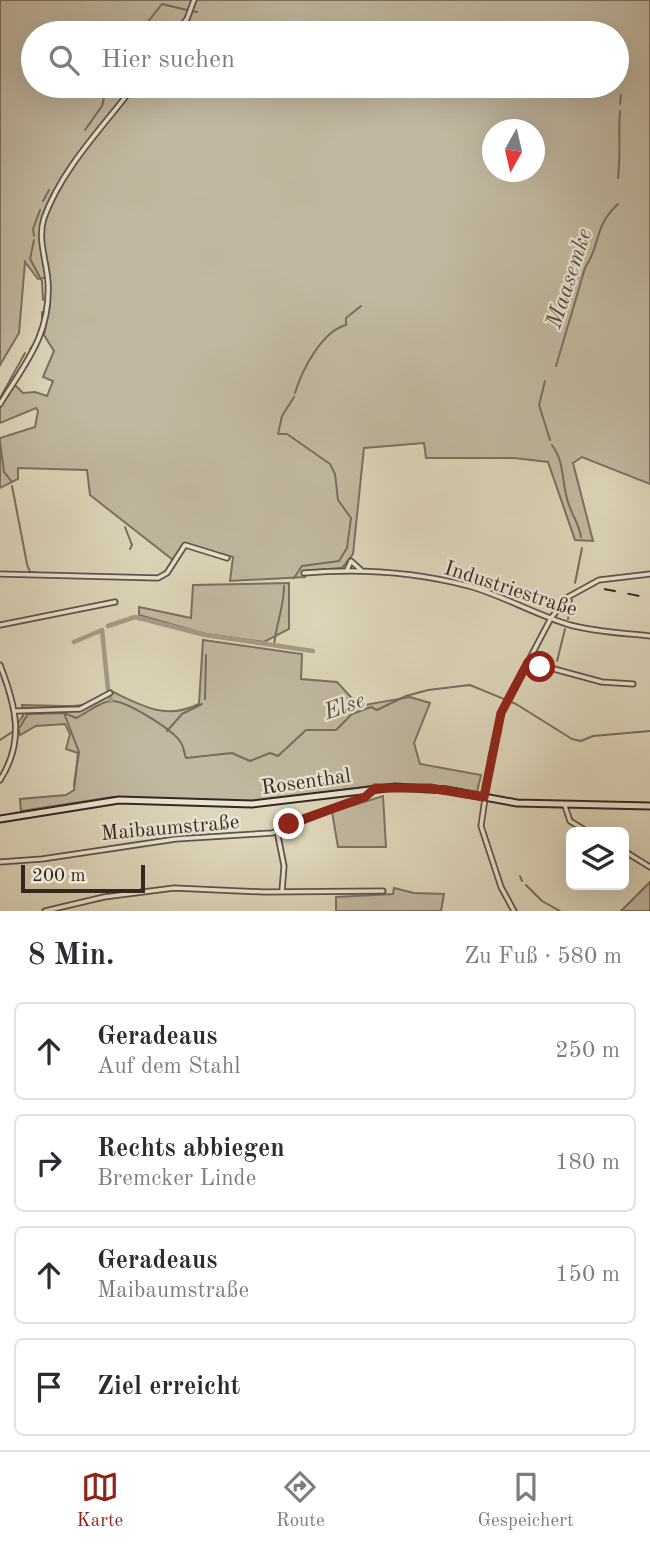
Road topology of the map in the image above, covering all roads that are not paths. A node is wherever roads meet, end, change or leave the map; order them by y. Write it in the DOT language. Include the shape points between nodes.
graph roads {
  1 [pos="194,0"];
  2 [pos="185,21"];
  3 [pos="125,98"];
  4 [pos="0,404"];
  5 [pos="226,558"];
  6 [pos="347,570"];
  7 [pos="362,571"];
  8 [pos="304,573"];
  9 [pos="650,574"];
  10 [pos="0,575"];
  11 [pos="115,602"];
  12 [pos="551,618"];
  13 [pos="0,625"];
  14 [pos="650,636"];
  15 [pos="528,662"];
  16 [pos="0,665"];
  17 [pos="633,684"];
  18 [pos="110,693"];
  19 [pos="16,711"];
  20 [pos="0,780"];
  21 [pos="375,788"];
  22 [pos="484,797"];
  23 [pos="565,806"];
  24 [pos="650,806"];
  25 [pos="0,819"];
  26 [pos="580,827"];
  27 [pos="277,831"];
  28 [pos="629,854"];
  29 [pos="0,862"];
  30 [pos="650,867"];
  31 [pos="282,891"];
  32 [pos="383,891"];
  33 [pos="45,911"];
  34 [pos="514,911"];
  1 -- 2 [label="street"];
  3 -- 4 [label="street" via="66,175 44,218 45,327"];
  5 -- 10 [label="street" via="185,545 167,573 158,578"];
  6 -- 7 [label="street, Industriestraße"];
  6 -- 7 [label="street, Industriestraße" via="351,561"];
  6 -- 8 [label="street, Industriestraße"];
  7 -- 12 [label="street, Industriestraße" via="409,574 471,587"];
  9 -- 12 [label="street" via="589,583 568,597"];
  11 -- 13 [label="street"];
  12 -- 14 [label="street, Industriestraße" via="604,632"];
  12 -- 15 [label="street"];
  15 -- 17 [label="street" via="602,682"];
  15 -- 22 [label="street" via="505,704"];
  16 -- 19 [label="street"];
  18 -- 19 [label="street" via="80,709"];
  19 -- 20 [label="street" via="12,757"];
  21 -- 22 [label="main road, Rosenthal" via="430,788"];
  21 -- 25 [label="main road, Rosenthal" via="241,804 119,800"];
  21 -- 27 [label="street, Maibaumstraße" via="365,797"];
  22 -- 23 [label="main road, Rosenthal"];
  22 -- 34 [label="street" via="483,836"];
  23 -- 24 [label="main road, Rosenthal"];
  23 -- 26 [label="street" via="570,821"];
  27 -- 29 [label="street, Maibaumstraße"];
  27 -- 31 [label="street" via="284,866"];
  28 -- 30 [label="street"];
  31 -- 32 [label="street"];
  31 -- 33 [label="street" via="174,888"];
}
